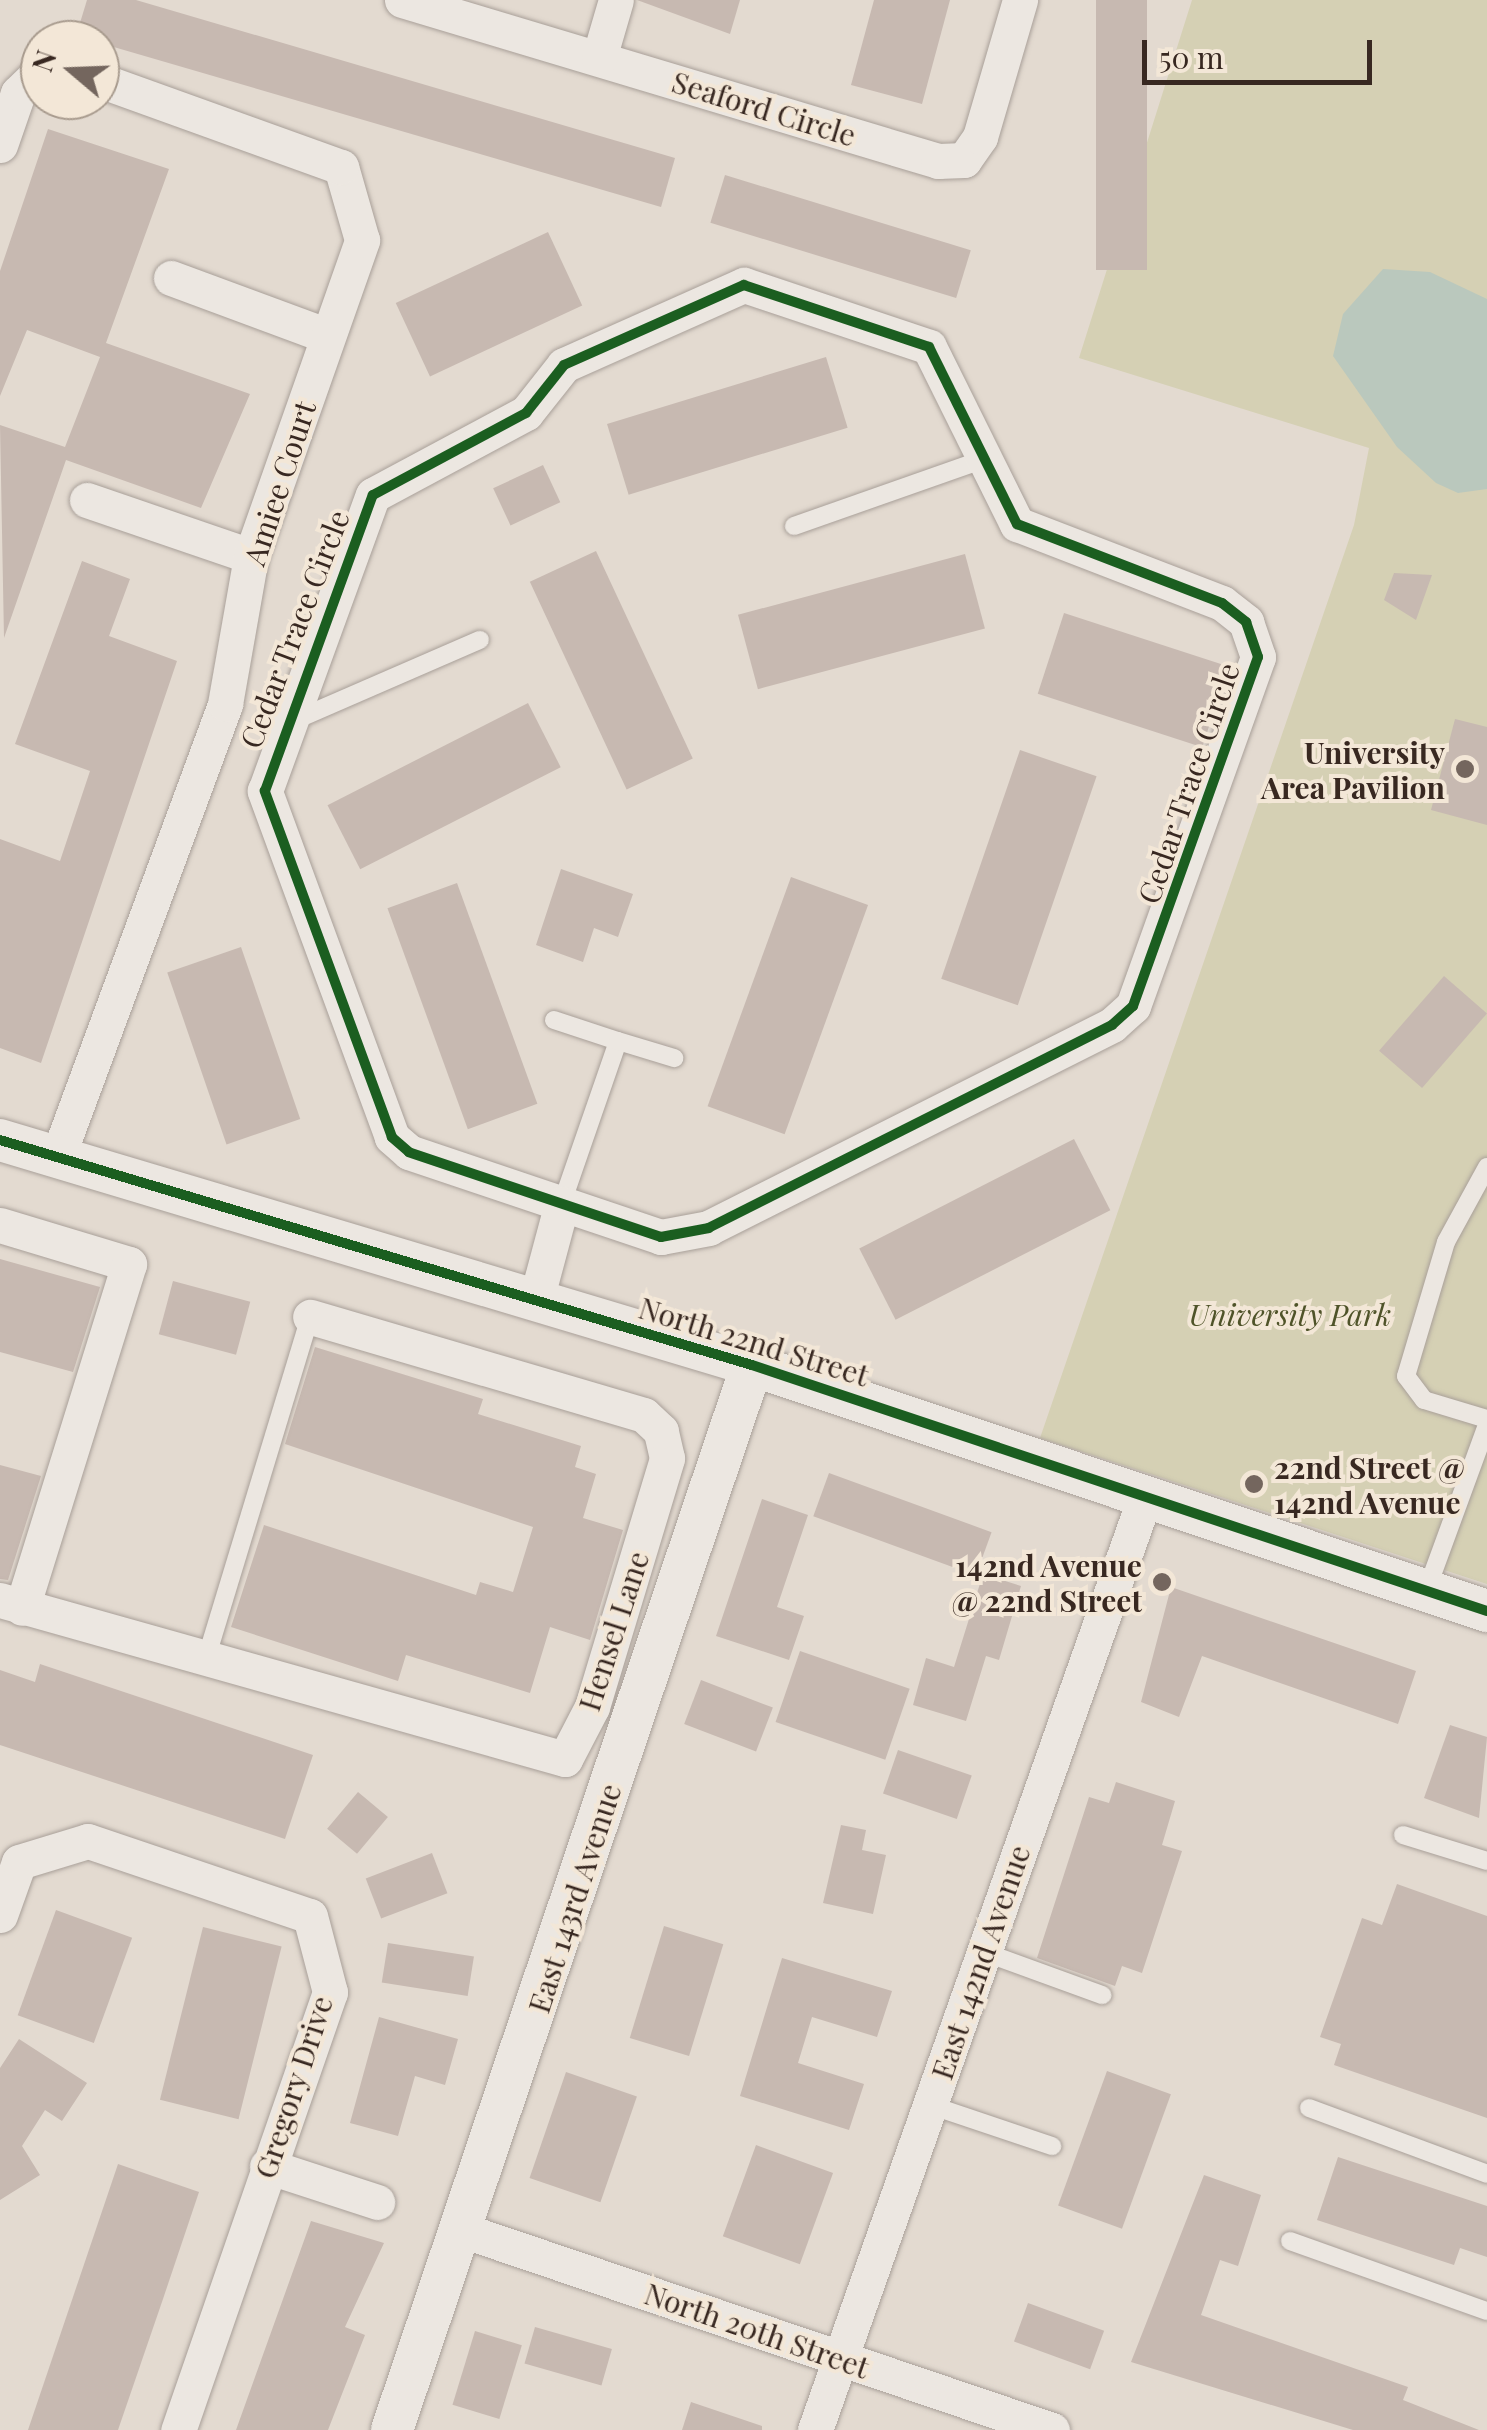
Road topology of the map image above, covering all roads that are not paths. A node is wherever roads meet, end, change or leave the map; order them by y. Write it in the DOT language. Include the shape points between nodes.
graph roads {
  1 [pos="402,0"];
  2 [pos="616,0"];
  3 [pos="1020,0"];
  4 [pos="599,58"];
  5 [pos="120,87"];
  6 [pos="20,91"];
  7 [pos="0,145"];
  8 [pos="170,278"];
  9 [pos="328,336"];
  10 [pos="986,458"];
  11 [pos="87,500"];
  12 [pos="794,526"];
  13 [pos="251,556"];
  14 [pos="480,640"];
  15 [pos="286,723"];
  16 [pos="554,1020"];
  17 [pos="618,1041"];
  18 [pos="674,1058"];
  19 [pos="0,1140"];
  20 [pos="58,1156"];
  21 [pos="1487,1167"];
  22 [pos="562,1203"];
  23 [pos="0,1225"];
  24 [pos="536,1300"];
  25 [pos="310,1318"];
  26 [pos="752,1365"];
  27 [pos="1487,1422"];
  28 [pos="1146,1494"];
  29 [pos="1426,1592"];
  30 [pos="11,1604"];
  31 [pos="1487,1611"];
  32 [pos="206,1659"];
  33 [pos="565,1759"];
  34 [pos="615,1774"];
  35 [pos="1404,1835"];
  36 [pos="1487,1860"];
  37 [pos="0,1916"];
  38 [pos="984,1952"];
  39 [pos="1102,1995"];
  40 [pos="930,2104"];
  41 [pos="1309,2108"];
  42 [pos="1052,2146"];
  43 [pos="267,2166"];
  44 [pos="1487,2174"];
  45 [pos="377,2202"];
  46 [pos="462,2230"];
  47 [pos="1290,2241"];
  48 [pos="1487,2311"];
  49 [pos="840,2358"];
  50 [pos="178,2430"];
  51 [pos="392,2430"];
  52 [pos="816,2430"];
  53 [pos="1052,2430"];
  1 -- 4 [label="street, Seaford Circle"];
  2 -- 4 [label="street"];
  3 -- 4 [label="street, Seaford Circle" via="980,137 964,160 938,161"];
  5 -- 9 [label="street, Amiee Court" via="341,167 362,240"];
  6 -- 7 [label="street"];
  8 -- 9 [label="street"];
  9 -- 13 [label="street, Amiee Court"];
  10 -- 12 [label="lane"];
  10 -- 15 [label="street, Cedar Trace Circle" via="928,346 744,285 722,292 564,365 526,413 373,494"];
  10 -- 22 [label="street, Cedar Trace Circle" via="1017,524 1034,537 1222,603 1246,622 1258,657 1132,1006 1112,1025 709,1228 661,1237"];
  11 -- 13 [label="street"];
  13 -- 20 [label="street, Amiee Court" via="225,704"];
  14 -- 15 [label="lane"];
  15 -- 22 [label="street, Cedar Trace Circle" via="265,791 392,1137 408,1152"];
  16 -- 17 [label="lane"];
  17 -- 18 [label="lane"];
  17 -- 22 [label="lane"];
  19 -- 20 [label="street, North 22nd Street"];
  20 -- 24 [label="street, North 22nd Street"];
  21 -- 27 [label="lane" via="1446,1242 1406,1376 1424,1400"];
  22 -- 24 [label="street"];
  23 -- 30 [label="street" via="129,1264"];
  24 -- 26 [label="street, North 22nd Street"];
  25 -- 32 [label="lane"];
  25 -- 33 [label="street, Hensel Lane" via="644,1415 661,1431 668,1458 592,1707"];
  26 -- 28 [label="street, North 22nd Street"];
  26 -- 34 [label="street, East 143rd Avenue"];
  27 -- 29 [label="lane"];
  28 -- 29 [label="street, North 22nd Street"];
  28 -- 38 [label="street, East 142nd Avenue"];
  29 -- 31 [label="street, North 22nd Street"];
  30 -- 32 [label="street"];
  32 -- 33 [label="street"];
  33 -- 34 [label="street"];
  34 -- 46 [label="street, East 143rd Avenue"];
  35 -- 36 [label="lane"];
  37 -- 43 [label="street, Gregory Drive" via="20,1862 88,1840 310,1916 330,1992"];
  38 -- 39 [label="lane"];
  38 -- 40 [label="street, East 142nd Avenue"];
  40 -- 42 [label="lane"];
  40 -- 49 [label="street, East 142nd Avenue"];
  41 -- 44 [label="lane"];
  43 -- 45 [label="street"];
  43 -- 50 [label="street, Gregory Drive"];
  46 -- 49 [label="street, North 20th Street"];
  46 -- 51 [label="street, East 143rd Avenue"];
  47 -- 48 [label="lane"];
  49 -- 52 [label="street, East 142nd Avenue"];
  49 -- 53 [label="street, North 20th Street"];
}
